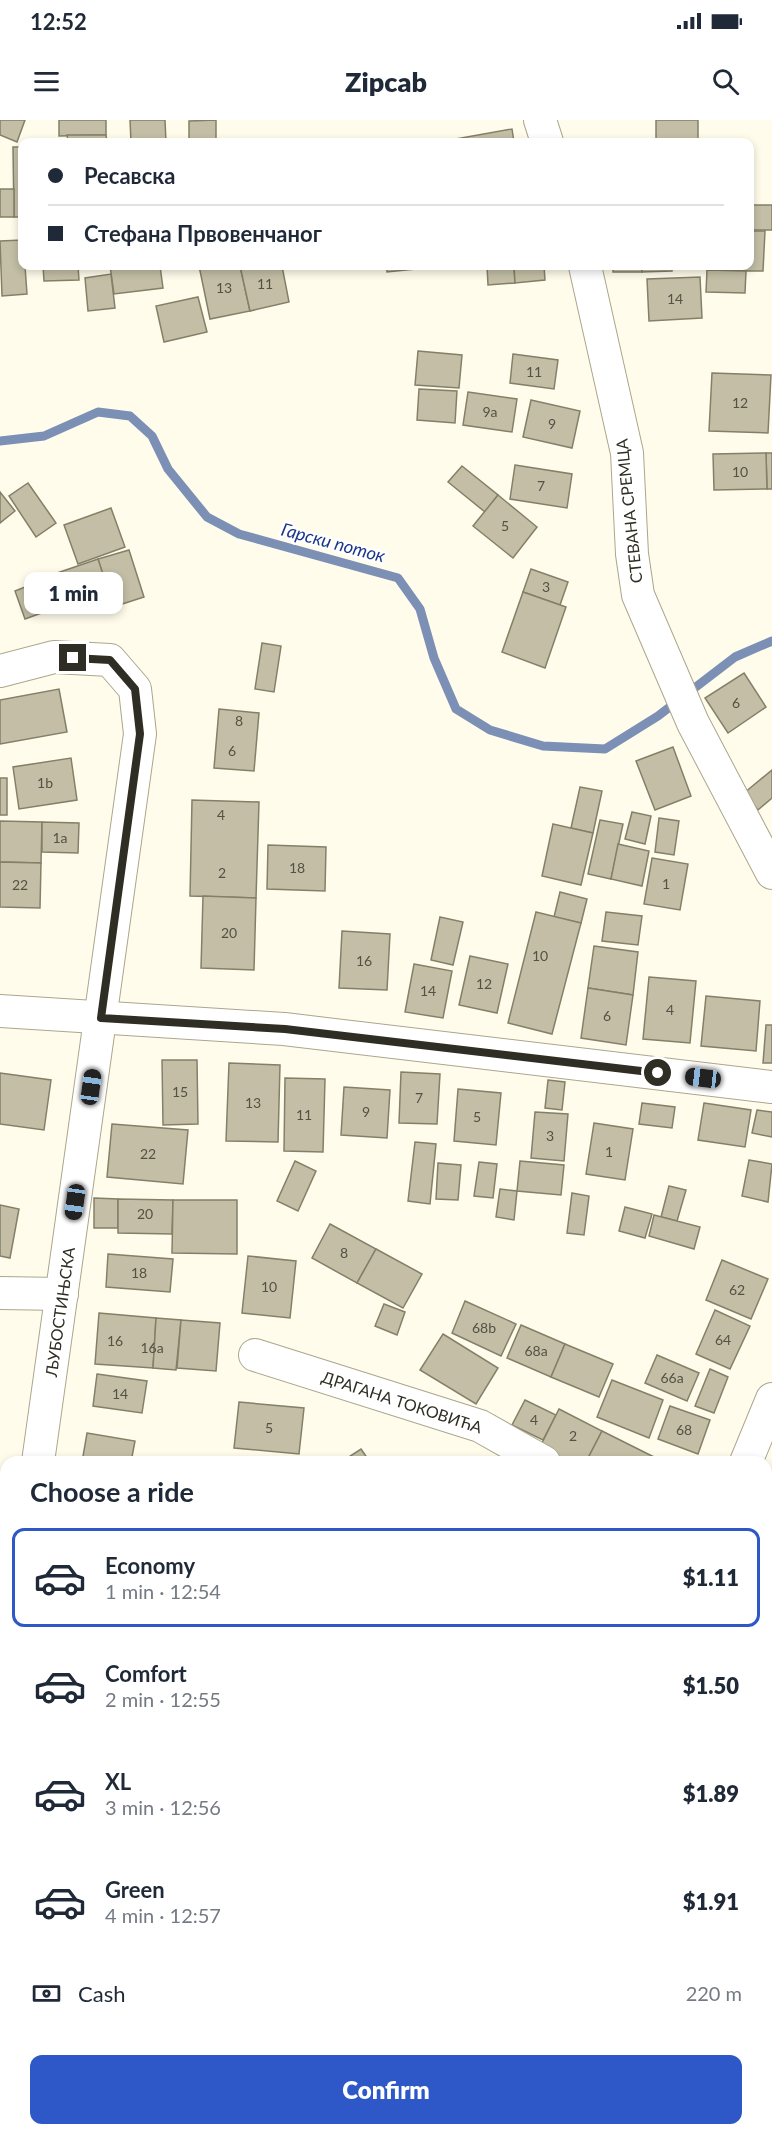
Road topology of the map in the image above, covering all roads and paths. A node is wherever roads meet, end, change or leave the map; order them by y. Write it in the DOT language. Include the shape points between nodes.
graph roads {
  1 [pos="540,120"];
  2 [pos="546,138"];
  3 [pos="586,270"];
  4 [pos="0,670"];
  5 [pos="772,873"];
  6 [pos="0,1011"];
  7 [pos="101,1018"];
  8 [pos="772,1087"];
  9 [pos="0,1293"];
  10 [pos="62,1294"];
  11 [pos="255,1354"];
  12 [pos="772,1399"];
  13 [pos="39,1456"];
  14 [pos="533,1456"];
  15 [pos="748,1456"];
  1 -- 2 [label="street"];
  3 -- 5 [label="street, СТЕВАНА СРЕМЦА" via="627,453 638,595 693,723"];
  4 -- 7 [label="street, ЉУБОСТИЊСКА" via="54,657 110,660 135,689 140,734"];
  6 -- 7 [label="street"];
  7 -- 8 [label="street" via="285,1029"];
  7 -- 10 [label="street, ЉУБОСТИЊСКА"];
  9 -- 10 [label="street"];
  10 -- 13 [label="street, ЉУБОСТИЊСКА"];
  11 -- 14 [label="street, ДРАГАНА ТОКОВИЋА" via="480,1426"];
  12 -- 15 [label="street"];
}
